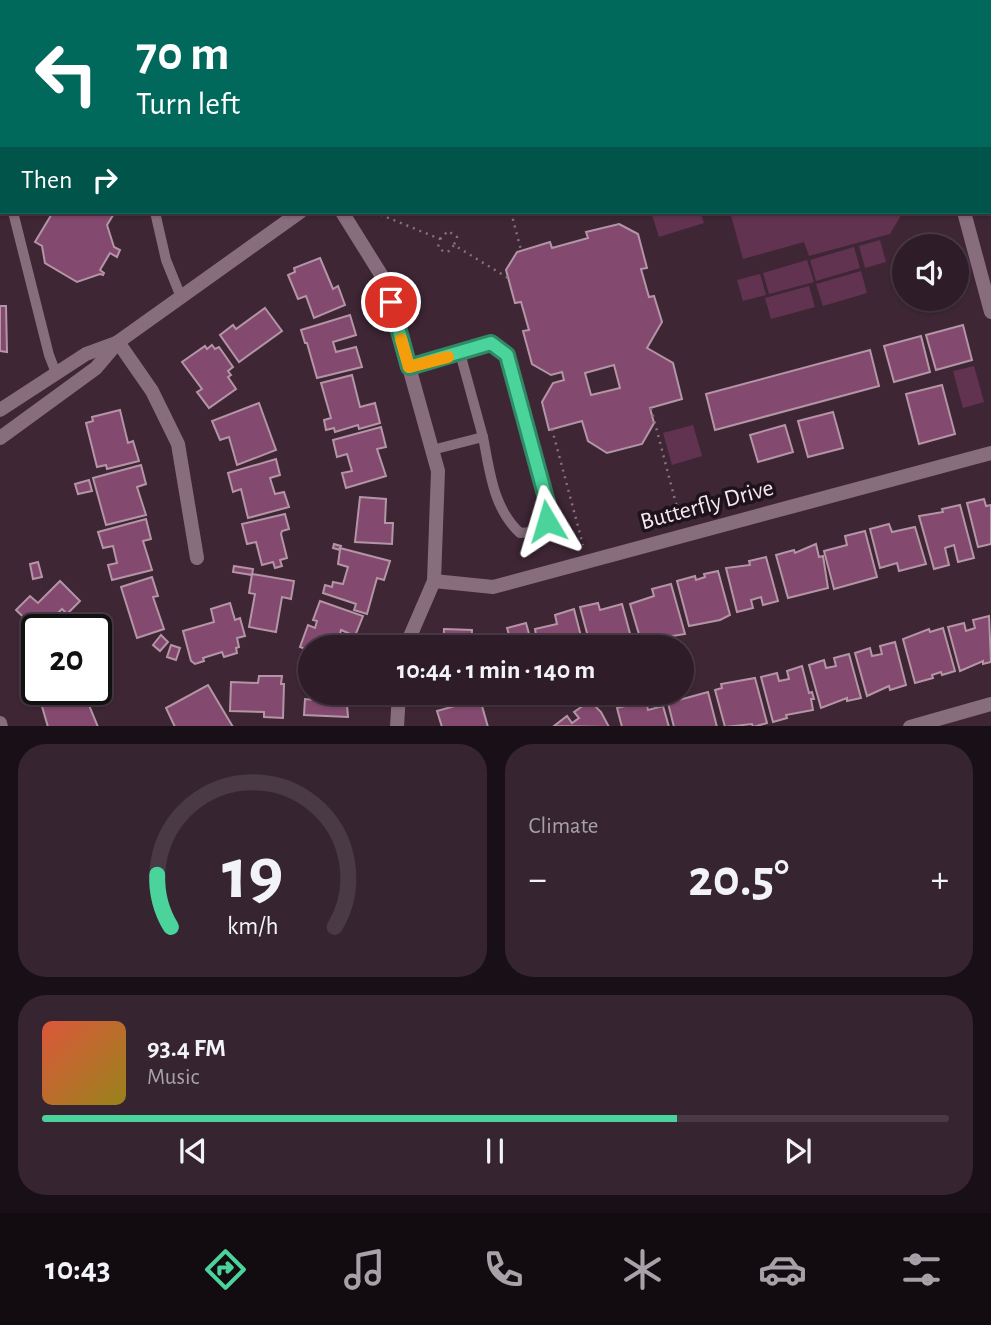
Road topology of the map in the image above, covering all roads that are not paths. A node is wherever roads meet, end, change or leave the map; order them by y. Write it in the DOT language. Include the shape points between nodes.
graph roads {
  1 [pos="14,214"];
  2 [pos="155,214"];
  3 [pos="297,214"];
  4 [pos="343,214"];
  5 [pos="965,214"];
  6 [pos="181,297"];
  7 [pos="991,312"];
  8 [pos="118,342"];
  9 [pos="460,354"];
  10 [pos="409,367"];
  11 [pos="57,373"];
  12 [pos="0,410"];
  13 [pos="483,437"];
  14 [pos="0,438"];
  15 [pos="432,450"];
  16 [pos="991,453"];
  17 [pos="197,558"];
  18 [pos="434,581"];
  19 [pos="411,635"];
  20 [pos="991,704"];
  21 [pos="398,705"];
  22 [pos="397,726"];
  23 [pos="910,726"];
  1 -- 11 [label="lane"];
  2 -- 6 [label="lane"];
  3 -- 6 [label="street"];
  4 -- 10 [label="street" via="385,281"];
  5 -- 7 [label="street"];
  6 -- 8 [label="street"];
  8 -- 11 [label="street" via="86,354"];
  8 -- 14 [label="street" via="96,368"];
  8 -- 17 [label="street" via="152,391 178,444"];
  9 -- 10 [label="lane"];
  9 -- 13 [label="lane"];
  9 -- 13 [label="lane" via="491,343 507,355 547,502 547,521 540,528 520,533 506,521 497,502"];
  10 -- 15 [label="street"];
  11 -- 12 [label="street"];
  13 -- 15 [label="lane"];
  15 -- 18 [label="street" via="438,471"];
  16 -- 18 [label="street, Butterfly Drive" via="493,587"];
  18 -- 19 [label="street"];
  20 -- 23 [label="street"];
  21 -- 22 [label="street"];
}
